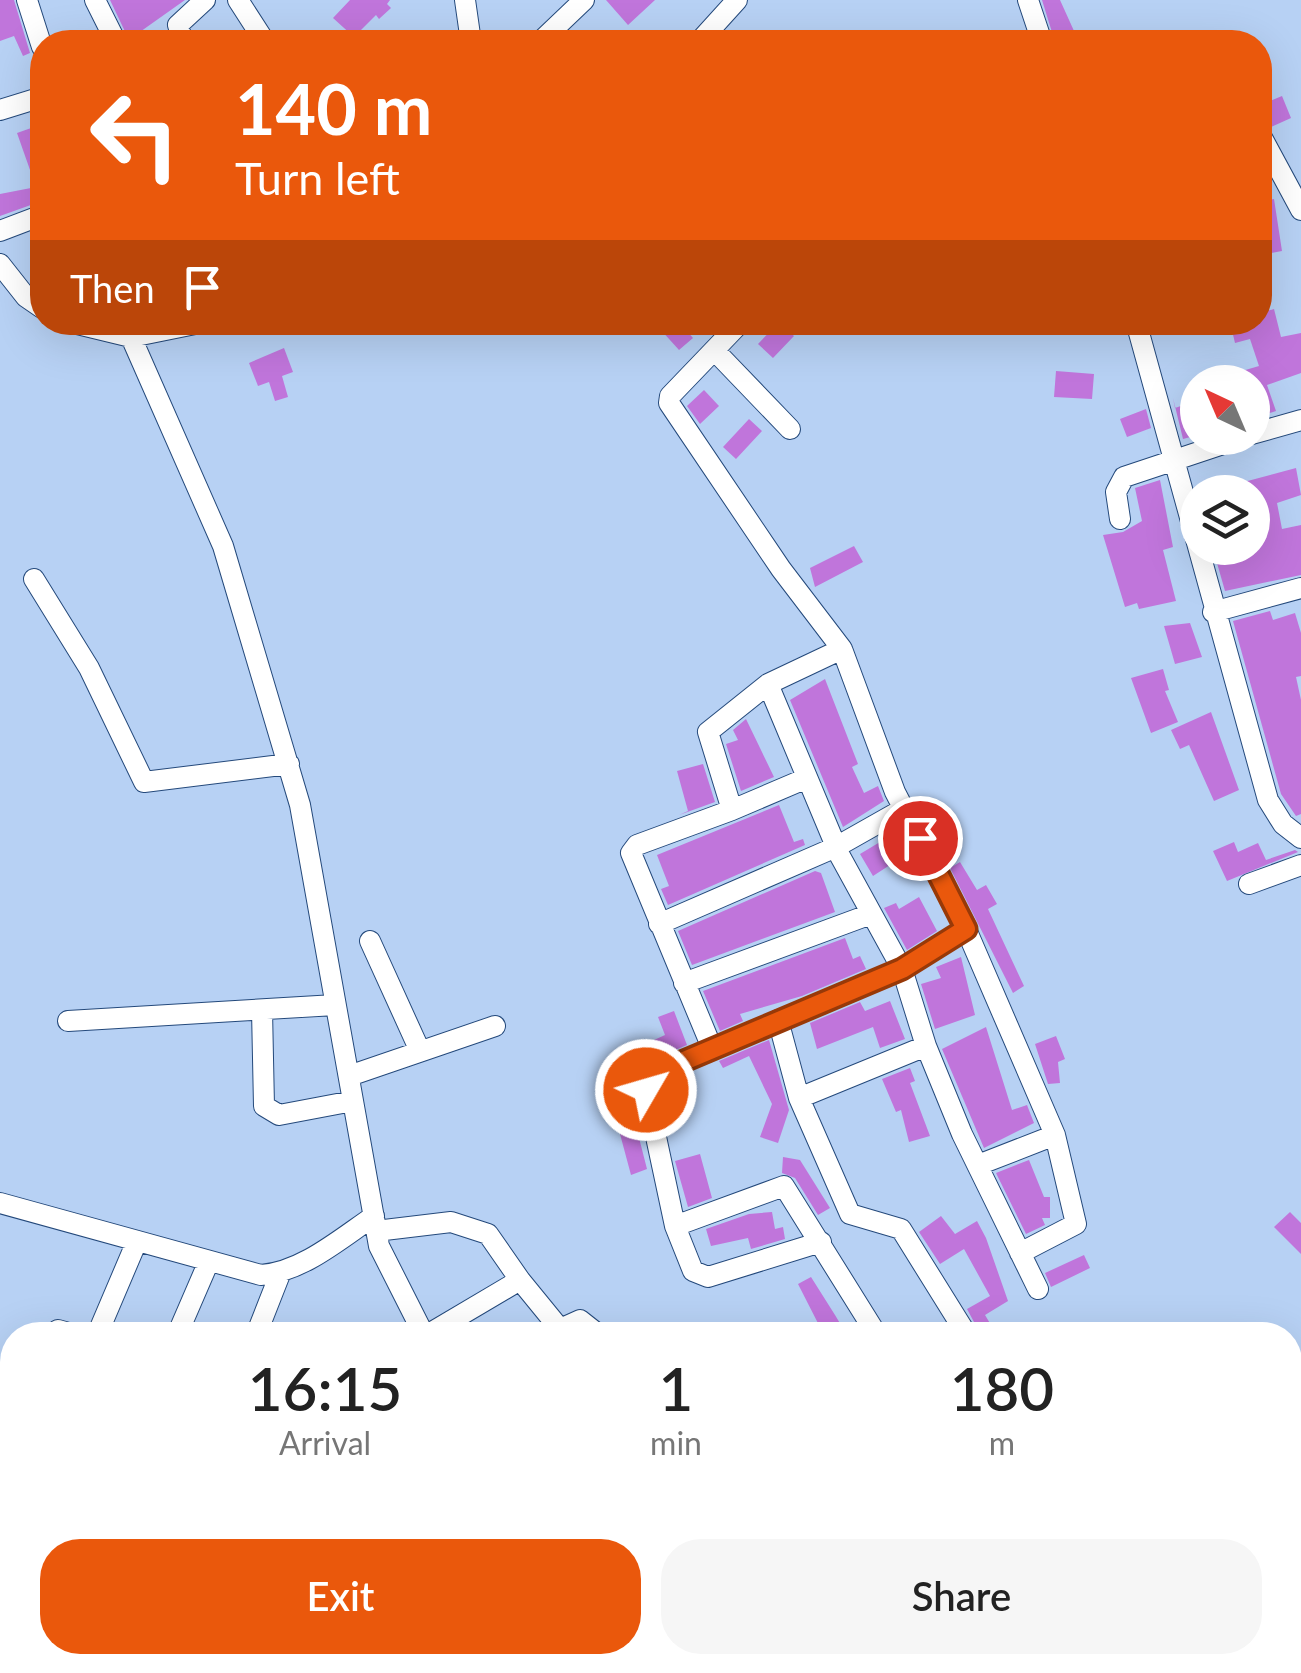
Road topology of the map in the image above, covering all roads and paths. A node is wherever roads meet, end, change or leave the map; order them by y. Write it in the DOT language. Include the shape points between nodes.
graph roads {
  1 [pos="96,0"];
  2 [pos="206,0"];
  3 [pos="238,0"];
  4 [pos="465,0"];
  5 [pos="584,0"];
  6 [pos="738,0"];
  7 [pos="1028,0"];
  8 [pos="30,1"];
  9 [pos="38,30"];
  10 [pos="110,30"];
  11 [pos="178,30"];
  12 [pos="258,30"];
  13 [pos="469,30"];
  14 [pos="553,30"];
  15 [pos="710,30"];
  16 [pos="1038,30"];
  17 [pos="30,100"];
  18 [pos="0,110"];
  19 [pos="1272,148"];
  20 [pos="1293,173"];
  21 [pos="1301,210"];
  22 [pos="30,219"];
  23 [pos="0,231"];
  24 [pos="0,264"];
  25 [pos="30,300"];
  26 [pos="124,335"];
  27 [pos="142,335"];
  28 [pos="730,335"];
  29 [pos="1140,335"];
  30 [pos="132,337"];
  31 [pos="716,352"];
  32 [pos="1301,420"];
  33 [pos="790,429"];
  34 [pos="1270,429"];
  35 [pos="1183,455"];
  36 [pos="1176,457"];
  37 [pos="1120,519"];
  38 [pos="34,579"];
  39 [pos="1301,588"];
  40 [pos="1213,612"];
  41 [pos="842,650"];
  42 [pos="768,684"];
  43 [pos="289,764"];
  44 [pos="807,778"];
  45 [pos="905,808"];
  46 [pos="732,810"];
  47 [pos="1301,838"];
  48 [pos="836,847"];
  49 [pos="1301,865"];
  50 [pos="1249,884"];
  51 [pos="872,914"];
  52 [pos="659,924"];
  53 [pos="966,929"];
  54 [pos="370,941"];
  55 [pos="902,969"];
  56 [pos="684,983"];
  57 [pos="335,1006"];
  58 [pos="262,1010"];
  59 [pos="778,1020"];
  60 [pos="68,1022"];
  61 [pos="494,1026"];
  62 [pos="926,1046"];
  63 [pos="712,1048"];
  64 [pos="420,1051"];
  65 [pos="350,1076"];
  66 [pos="799,1098"];
  67 [pos="352,1101"];
  68 [pos="1056,1136"];
  69 [pos="978,1166"];
  70 [pos="0,1204"];
  71 [pos="375,1223"];
  72 [pos="675,1226"];
  73 [pos="137,1241"];
  74 [pos="821,1242"];
  75 [pos="1020,1253"];
  76 [pos="209,1261"];
  77 [pos="280,1274"];
  78 [pos="520,1280"];
  79 [pos="1038,1289"];
  80 [pos="103,1322"];
  81 [pos="183,1322"];
  82 [pos="261,1322"];
  83 [pos="419,1322"];
  84 [pos="448,1322"];
  85 [pos="553,1322"];
  86 [pos="869,1322"];
  87 [pos="960,1322"];
  1 -- 10 [label="street"];
  2 -- 11 [label="street"];
  3 -- 12 [label="street"];
  4 -- 13 [label="street"];
  5 -- 14 [label="street"];
  6 -- 15 [label="street"];
  7 -- 16 [label="street"];
  8 -- 9 [label="street"];
  17 -- 18 [label="street"];
  19 -- 20 [label="street"];
  20 -- 21 [label="street"];
  22 -- 23 [label="street"];
  24 -- 25 [label="street"];
  26 -- 30 [label="street"];
  27 -- 30 [label="street"];
  28 -- 31 [label="street"];
  29 -- 36 [label="street"];
  30 -- 43 [label="street" via="223,546"];
  31 -- 33 [label="street"];
  31 -- 41 [label="street" via="670,396 672,410"];
  32 -- 34 [label="street"];
  35 -- 36 [label="street"];
  36 -- 37 [label="street" via="1124,477 1116,492"];
  36 -- 40 [label="street"];
  38 -- 43 [label="street" via="88,668 144,782"];
  39 -- 40 [label="street"];
  40 -- 47 [label="street" via="1268,800"];
  41 -- 42 [label="street"];
  41 -- 45 [label="street"];
  42 -- 44 [label="street"];
  42 -- 46 [label="street" via="708,732"];
  43 -- 57 [label="street"];
  44 -- 46 [label="street"];
  44 -- 48 [label="street"];
  45 -- 48 [label="street"];
  45 -- 53 [label="street"];
  46 -- 52 [label="street" via="632,848"];
  48 -- 51 [label="street"];
  48 -- 52 [label="street"];
  49 -- 50 [label="street"];
  51 -- 55 [label="street"];
  51 -- 56 [label="street"];
  52 -- 56 [label="street"];
  53 -- 55 [label="street"];
  53 -- 68 [label="street"];
  54 -- 64 [label="street"];
  55 -- 59 [label="street"];
  55 -- 62 [label="street"];
  56 -- 63 [label="street"];
  57 -- 58 [label="street"];
  57 -- 65 [label="street"];
  58 -- 60 [label="street"];
  58 -- 67 [label="street" via="264,1106 278,1114"];
  59 -- 63 [label="street"];
  59 -- 66 [label="street"];
  61 -- 64 [label="street"];
  62 -- 66 [label="street"];
  62 -- 69 [label="street"];
  63 -- 72 [label="street" via="658,1072 646,1090"];
  64 -- 65 [label="street"];
  65 -- 67 [label="street"];
  66 -- 87 [label="street" via="850,1214 901,1229"];
  67 -- 71 [label="street"];
  68 -- 69 [label="street"];
  68 -- 75 [label="street" via="1076,1224"];
  69 -- 75 [label="street"];
  70 -- 73 [label="street"];
  71 -- 77 [label="street"];
  71 -- 78 [label="street" via="450,1222 488,1234"];
  71 -- 83 [label="street" via="386,1264"];
  72 -- 74 [label="street" via="693,1271 708,1278"];
  72 -- 74 [label="street" via="781,1185"];
  73 -- 76 [label="street"];
  73 -- 80 [label="street"];
  74 -- 86 [label="street"];
  75 -- 79 [label="street"];
  76 -- 77 [label="street" via="261,1276"];
  76 -- 81 [label="street"];
  77 -- 82 [label="street"];
  78 -- 84 [label="street"];
  78 -- 85 [label="street"];
}
